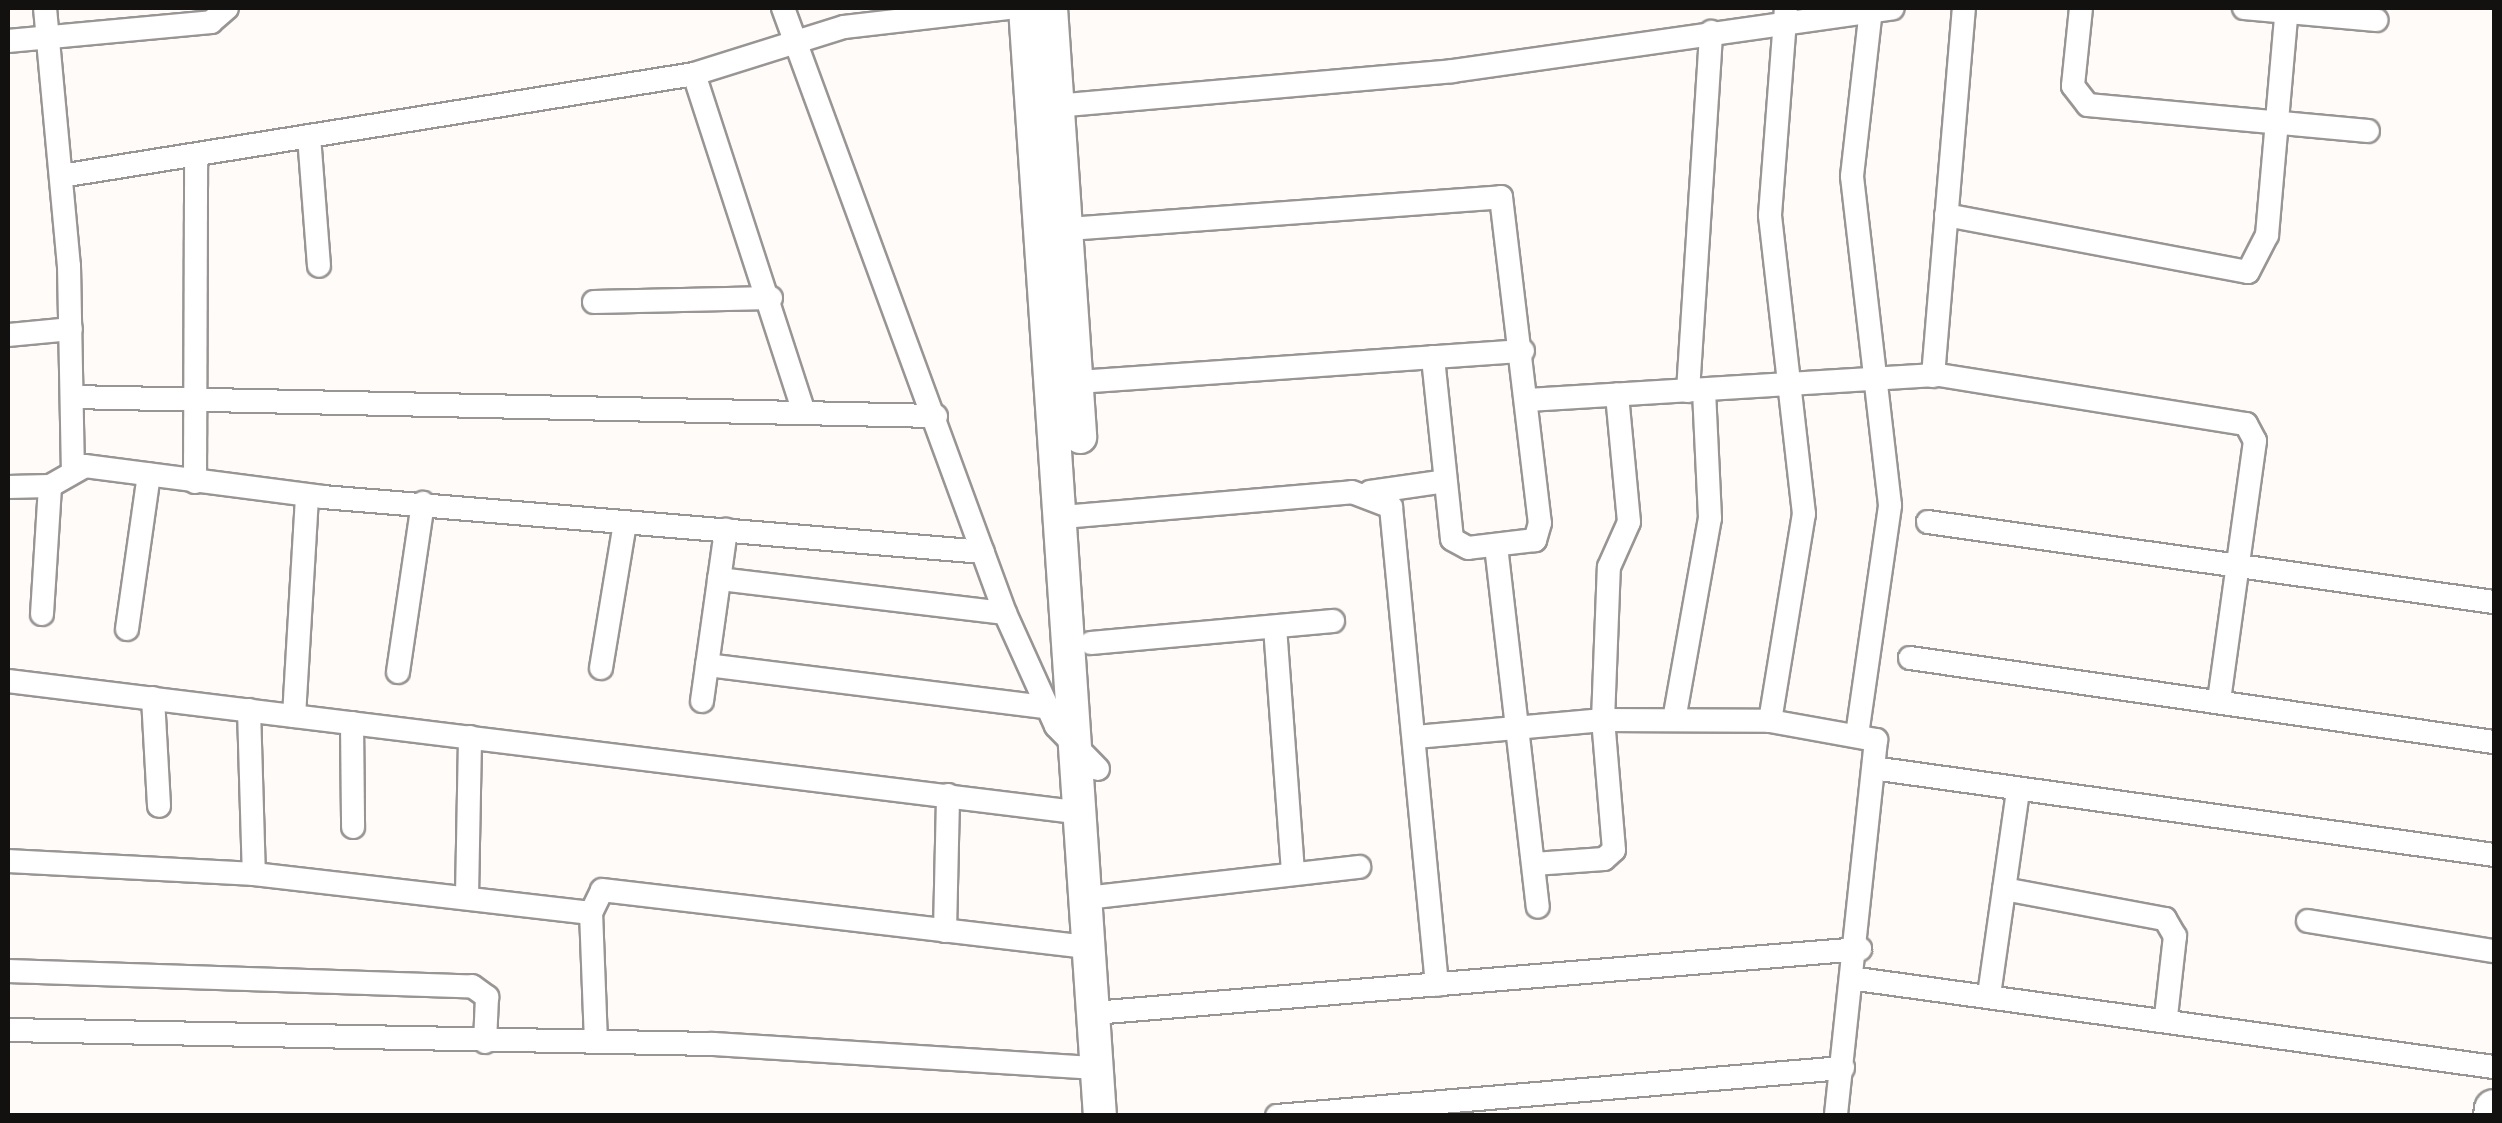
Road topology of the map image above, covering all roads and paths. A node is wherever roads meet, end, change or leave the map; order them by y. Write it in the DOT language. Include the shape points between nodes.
graph roads {
  1 [pos="44,8"];
  2 [pos="228,8"];
  3 [pos="783,8"];
  4 [pos="1008,8"];
  5 [pos="1025,8"];
  6 [pos="1051,8"];
  7 [pos="1964,8"];
  8 [pos="2081,8"];
  9 [pos="2244,8"];
  10 [pos="1882,9"];
  11 [pos="2287,10"];
  12 [pos="915,13"];
  13 [pos="1786,14"];
  14 [pos="157,17"];
  15 [pos="2376,20"];
  16 [pos="1711,32"];
  17 [pos="49,36"];
  18 [pos="798,40"];
  19 [pos="8,41"];
  20 [pos="694,74"];
  21 [pos="1047,107"];
  22 [pos="2276,122"];
  23 [pos="2368,131"];
  24 [pos="308,136"];
  25 [pos="196,157"];
  26 [pos="61,176"];
  27 [pos="1946,215"];
  28 [pos="1069,229"];
  29 [pos="319,266"];
  30 [pos="771,298"];
  31 [pos="594,302"];
  32 [pos="71,330"];
  33 [pos="8,334"];
  34 [pos="1522,351"];
  35 [pos="1433,357"];
  36 [pos="1933,376"];
  37 [pos="1872,378"];
  38 [pos="1792,382"];
  39 [pos="1066,383"];
  40 [pos="1696,390"];
  41 [pos="1618,395"];
  42 [pos="72,397"];
  43 [pos="199,400"];
  44 [pos="1528,400"];
  45 [pos="804,413"];
  46 [pos="936,416"];
  47 [pos="73,466"];
  48 [pos="148,476"];
  49 [pos="1445,481"];
  50 [pos="195,482"];
  51 [pos="50,486"];
  52 [pos="8,487"];
  53 [pos="1370,492"];
  54 [pos="307,496"];
  55 [pos="423,503"];
  56 [pos="1073,517"];
  57 [pos="1928,522"];
  58 [pos="625,523"];
  59 [pos="726,530"];
  60 [pos="1496,546"];
  61 [pos="983,552"];
  62 [pos="2239,564"];
  63 [pos="718,579"];
  64 [pos="2494,602"];
  65 [pos="42,614"];
  66 [pos="1005,614"];
  67 [pos="1333,620"];
  68 [pos="1275,627"];
  69 [pos="128,629"];
  70 [pos="1091,643"];
  71 [pos="1910,658"];
  72 [pos="706,665"];
  73 [pos="601,668"];
  74 [pos="398,672"];
  75 [pos="8,682"];
  76 [pos="152,698"];
  77 [pos="2219,699"];
  78 [pos="702,701"];
  79 [pos="1045,707"];
  80 [pos="249,710"];
  81 [pos="294,716"];
  82 [pos="1603,720"];
  83 [pos="1674,720"];
  84 [pos="1770,721"];
  85 [pos="352,723"];
  86 [pos="1520,728"];
  87 [pos="1857,735"];
  88 [pos="470,737"];
  89 [pos="1416,738"];
  90 [pos="2494,742"];
  91 [pos="1087,761"];
  92 [pos="1880,768"];
  93 [pos="2018,790"];
  94 [pos="948,795"];
  95 [pos="159,806"];
  96 [pos="1083,813"];
  97 [pos="353,827"];
  98 [pos="2494,854"];
  99 [pos="8,861"];
  100 [pos="1534,864"];
  101 [pos="1359,867"];
  102 [pos="1293,872"];
  103 [pos="254,874"];
  104 [pos="2004,888"];
  105 [pos="467,896"];
  106 [pos="1098,896"];
  107 [pos="1538,907"];
  108 [pos="591,913"];
  109 [pos="2308,922"];
  110 [pos="946,931"];
  111 [pos="1089,947"];
  112 [pos="1860,948"];
  113 [pos="2494,951"];
  114 [pos="8,971"];
  115 [pos="1857,980"];
  116 [pos="1438,985"];
  117 [pos="1989,995"];
  118 [pos="1104,1012"];
  119 [pos="2166,1016"];
  120 [pos="8,1030"];
  121 [pos="486,1042"];
  122 [pos="596,1042"];
  123 [pos="2494,1067"];
  124 [pos="1097,1068"];
  125 [pos="1843,1068"];
  126 [pos="1100,1116"];
  127 [pos="1121,1116"];
  128 [pos="1277,1116"];
  129 [pos="1836,1116"];
  1 -- 17 [label="street"];
  2 -- 14 [label="street" via="220,19"];
  3 -- 18 [label="street"];
  4 -- 12 [label="street"];
  5 -- 21 [label="main road"];
  6 -- 21 [label="main road"];
  7 -- 27 [label="street"];
  8 -- 22 [label="street" via="2079,101"];
  9 -- 11 [label="street"];
  10 -- 13 [label="street"];
  10 -- 37 [label="street" via="1852,176"];
  11 -- 15 [label="street"];
  11 -- 22 [label="street"];
  12 -- 18 [label="street"];
  13 -- 16 [label="street"];
  13 -- 38 [label="street" via="1769,182"];
  14 -- 17 [label="street"];
  16 -- 21 [label="street" via="1452,71"];
  16 -- 40 [label="street"];
  17 -- 19 [label="street"];
  17 -- 26 [label="street"];
  18 -- 20 [label="street"];
  18 -- 46 [label="street"];
  20 -- 24 [label="street"];
  20 -- 30 [label="street"];
  21 -- 28 [label="main road"];
  21 -- 39 [label="main road"];
  22 -- 23 [label="street"];
  22 -- 27 [label="street" via="2267,235 2248,272"];
  24 -- 25 [label="street"];
  24 -- 29 [label="street"];
  25 -- 26 [label="street"];
  25 -- 43 [label="street"];
  26 -- 32 [label="street"];
  27 -- 36 [label="street"];
  28 -- 34 [label="street" via="1501,197"];
  28 -- 39 [label="main road"];
  30 -- 31 [label="street"];
  30 -- 45 [label="street"];
  32 -- 33 [label="street"];
  32 -- 42 [label="street"];
  34 -- 35 [label="street"];
  34 -- 44 [label="street"];
  35 -- 39 [label="street"];
  35 -- 49 [label="street"];
  36 -- 37 [label="street"];
  36 -- 62 [label="street" via="2246,424 2255,441"];
  37 -- 38 [label="street"];
  37 -- 87 [label="street" via="1890,504"];
  38 -- 40 [label="street"];
  38 -- 84 [label="street" via="1804,514"];
  39 -- 56 [label="main road"];
  40 -- 41 [label="street"];
  40 -- 83 [label="street" via="1710,518"];
  41 -- 44 [label="street"];
  41 -- 82 [label="street" via="1629,522 1609,567"];
  42 -- 43 [label="street"];
  42 -- 47 [label="street"];
  43 -- 45 [label="street"];
  43 -- 50 [label="street"];
  44 -- 60 [label="street" via="1540,532"];
  45 -- 46 [label="street"];
  46 -- 61 [label="street"];
  47 -- 48 [label="street"];
  47 -- 51 [label="street"];
  48 -- 50 [label="street"];
  48 -- 69 [label="street"];
  49 -- 53 [label="street"];
  49 -- 60 [label="street" via="1452,539"];
  50 -- 54 [label="street"];
  51 -- 52 [label="street"];
  51 -- 65 [label="street"];
  53 -- 56 [label="street"];
  53 -- 89 [label="street" via="1390,507"];
  54 -- 55 [label="street"];
  54 -- 81 [label="street"];
  55 -- 58 [label="street"];
  55 -- 74 [label="street"];
  56 -- 70 [label="main road"];
  56 -- 91 [label="main road"];
  57 -- 62 [label="street"];
  58 -- 59 [label="street"];
  58 -- 73 [label="street"];
  59 -- 61 [label="street"];
  59 -- 63 [label="street"];
  60 -- 86 [label="street"];
  61 -- 66 [label="street"];
  62 -- 64 [label="street"];
  62 -- 77 [label="street"];
  63 -- 66 [label="street"];
  63 -- 72 [label="street"];
  66 -- 79 [label="street"];
  67 -- 68 [label="street"];
  68 -- 70 [label="street"];
  68 -- 102 [label="street"];
  70 -- 91 [label="main road"];
  71 -- 77 [label="street"];
  72 -- 78 [label="street"];
  72 -- 79 [label="street"];
  75 -- 76 [label="street"];
  76 -- 80 [label="street"];
  76 -- 95 [label="street"];
  77 -- 90 [label="street"];
  79 -- 91 [label="street"];
  80 -- 81 [label="street"];
  80 -- 103 [label="street"];
  81 -- 85 [label="street"];
  82 -- 83 [label="street"];
  82 -- 86 [label="street"];
  82 -- 100 [label="street" via="1614,850 1604,858"];
  83 -- 84 [label="street"];
  84 -- 87 [label="street"];
  85 -- 88 [label="street"];
  85 -- 97 [label="street"];
  86 -- 89 [label="street"];
  86 -- 100 [label="street"];
  87 -- 92 [label="street" via="1876,740"];
  88 -- 94 [label="street"];
  88 -- 105 [label="street"];
  89 -- 116 [label="street"];
  91 -- 96 [label="main road"];
  91 -- 106 [label="main road"];
  92 -- 93 [label="street"];
  92 -- 112 [label="street"];
  93 -- 98 [label="street"];
  93 -- 104 [label="street"];
  94 -- 96 [label="street"];
  94 -- 110 [label="street"];
  96 -- 106 [label="main road"];
  99 -- 103 [label="street"];
  100 -- 107 [label="street"];
  101 -- 102 [label="street"];
  102 -- 106 [label="street"];
  103 -- 105 [label="street"];
  104 -- 117 [label="street"];
  104 -- 119 [label="street" via="2165,919 2176,936"];
  105 -- 108 [label="street"];
  106 -- 111 [label="main road"];
  106 -- 118 [label="main road"];
  108 -- 110 [label="street" via="594,898 614,887"];
  108 -- 122 [label="street"];
  109 -- 113 [label="street"];
  110 -- 111 [label="street"];
  111 -- 118 [label="main road"];
  112 -- 115 [label="street"];
  112 -- 116 [label="street"];
  114 -- 121 [label="street" via="472,986 487,996"];
  115 -- 117 [label="street"];
  115 -- 125 [label="street"];
  116 -- 118 [label="street"];
  117 -- 119 [label="street"];
  118 -- 124 [label="main road"];
  118 -- 127 [label="main road"];
  119 -- 123 [label="street"];
  120 -- 121 [label="street"];
  121 -- 122 [label="street"];
  122 -- 124 [label="street"];
  124 -- 126 [label="main road"];
  125 -- 128 [label="street"];
  125 -- 129 [label="street"];
}
